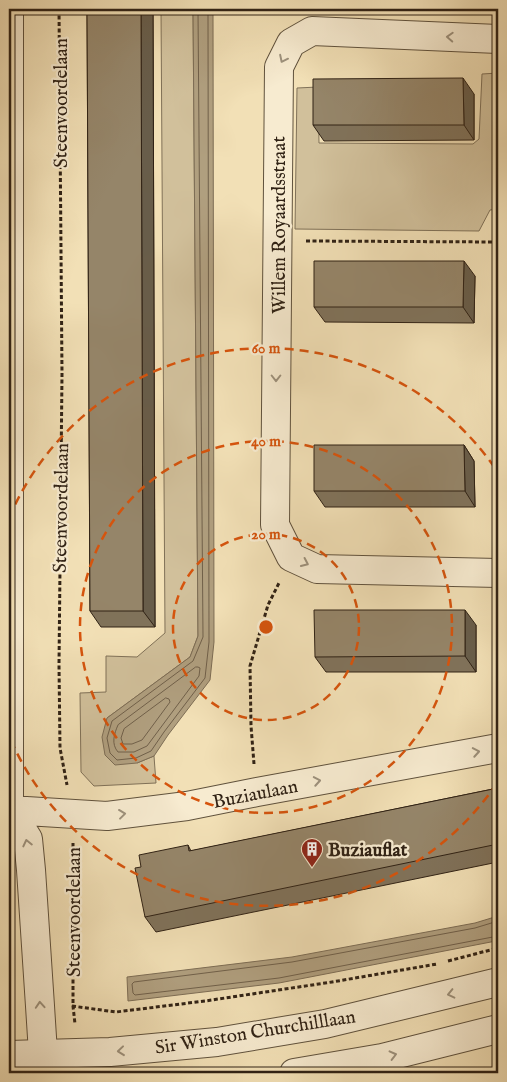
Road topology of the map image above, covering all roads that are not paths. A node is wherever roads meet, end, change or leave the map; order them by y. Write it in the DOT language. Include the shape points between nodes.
graph roads {
  1 [pos="9,9"];
  2 [pos="498,39"];
  3 [pos="498,573"];
  4 [pos="498,748"];
  5 [pos="9,811"];
  6 [pos="498,982"];
  7 [pos="498,1029"];
  8 [pos="9,1055"];
  9 [pos="43,1063"];
  10 [pos="294,1073"];
  1 -- 5 [label="street"];
  2 -- 3 [label="street, Willem Royaardsstraat, one-way" via="312,31 291,43 279,67 275,525 291,557 317,569"];
  5 -- 4 [label="street, Buziaulaan, one-way" via="107,816 187,806"];
  9 -- 5 [label="street, Steenvoordelaan, one-way" via="28,839"];
  6 -- 9 [label="street, Sir Winston Churchilllaan, one-way" via="325,1024 217,1042 110,1052"];
  10 -- 7 [label="street, one-way" via="382,1058"];
  8 -- 9 [label="street, Sir Winston Churchilllaan"];
}
